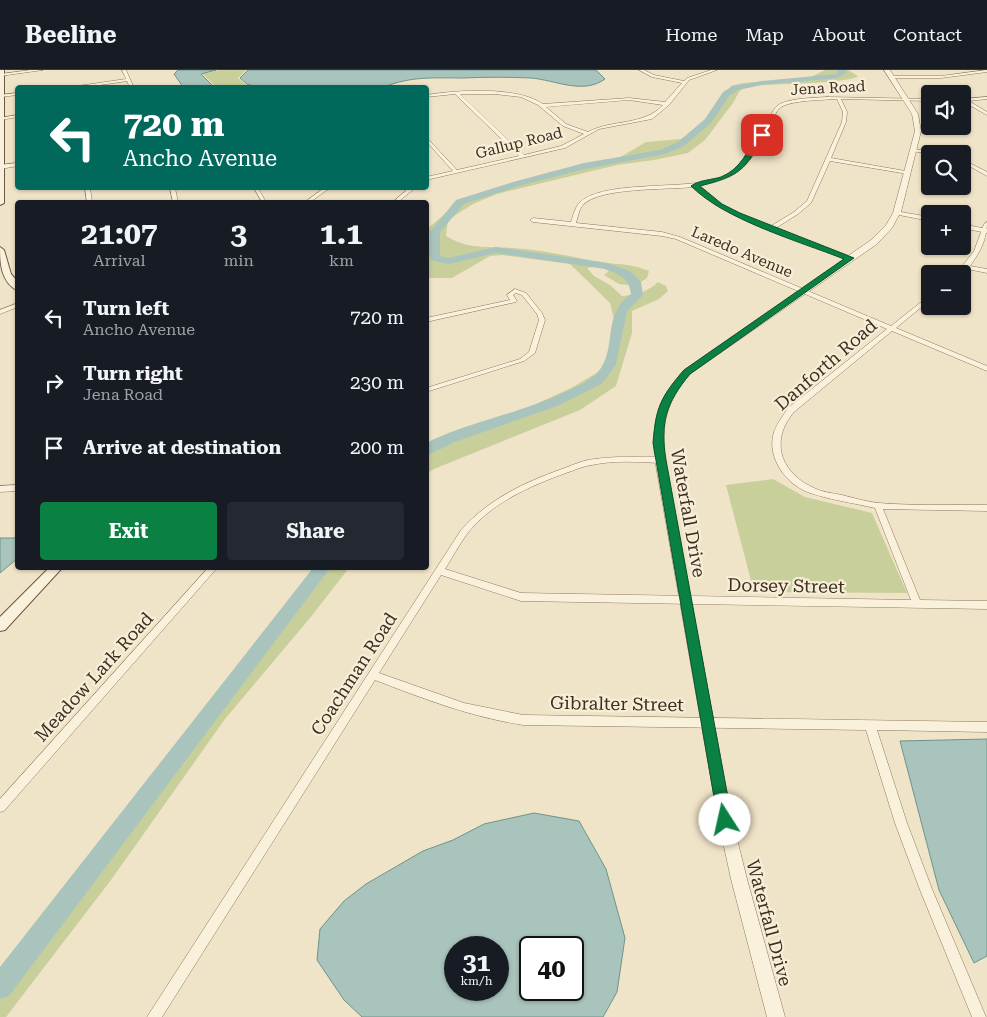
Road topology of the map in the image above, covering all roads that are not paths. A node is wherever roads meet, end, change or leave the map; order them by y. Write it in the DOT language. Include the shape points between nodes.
graph roads {
  1 [pos="41,70"];
  2 [pos="124,70"];
  3 [pos="641,70"];
  4 [pos="715,70"];
  5 [pos="987,71"];
  6 [pos="1,72"];
  7 [pos="889,73"];
  8 [pos="127,80"];
  9 [pos="684,82"];
  10 [pos="89,85"];
  11 [pos="130,85"];
  12 [pos="15,94"];
  13 [pos="457,94"];
  14 [pos="0,96"];
  15 [pos="429,96"];
  16 [pos="987,98"];
  17 [pos="839,99"];
  18 [pos="971,99"];
  19 [pos="906,100"];
  20 [pos="921,100"];
  21 [pos="666,104"];
  22 [pos="971,104"];
  23 [pos="541,106"];
  24 [pos="987,114"];
  25 [pos="15,116"];
  26 [pos="0,119"];
  27 [pos="587,133"];
  28 [pos="429,141"];
  29 [pos="914,150"];
  30 [pos="921,151"];
  31 [pos="522,156"];
  32 [pos="828,159"];
  33 [pos="15,164"];
  34 [pos="971,165"];
  35 [pos="0,167"];
  36 [pos="456,172"];
  37 [pos="908,172"];
  38 [pos="987,174"];
  39 [pos="429,178"];
  40 [pos="694,186"];
  41 [pos="323,190"];
  42 [pos="410,190"];
  43 [pos="310,200"];
  44 [pos="397,200"];
  45 [pos="0,203"];
  46 [pos="897,213"];
  47 [pos="921,217"];
  48 [pos="533,220"];
  49 [pos="573,224"];
  50 [pos="971,227"];
  51 [pos="772,228"];
  52 [pos="986,229"];
  53 [pos="0,250"];
  54 [pos="850,258"];
  55 [pos="967,265"];
  56 [pos="971,268"];
  57 [pos="987,272"];
  58 [pos="15,284"];
  59 [pos="803,291"];
  60 [pos="921,304"];
  61 [pos="15,306"];
  62 [pos="0,312"];
  63 [pos="429,319"];
  64 [pos="891,328"];
  65 [pos="987,369"];
  66 [pos="429,389"];
  67 [pos="660,460"];
  68 [pos="15,488"];
  69 [pos="0,489"];
  70 [pos="878,506"];
  71 [pos="987,508"];
  72 [pos="54,570"];
  73 [pos="211,570"];
  74 [pos="439,571"];
  75 [pos="686,601"];
  76 [pos="917,604"];
  77 [pos="987,605"];
  78 [pos="0,626"];
  79 [pos="373,674"];
  80 [pos="708,723"];
  81 [pos="870,725"];
  82 [pos="987,727"];
  83 [pos="0,807"];
  84 [pos="154,1017"];
  85 [pos="776,1017"];
  86 [pos="979,1017"];
  1 -- 6 [label="street"];
  2 -- 8 [label="street"];
  3 -- 9 [label="street" via="653,76"];
  4 -- 9 [label="street, Gallup Road"];
  5 -- 7 [label="street" via="940,77"];
  6 -- 14 [label="main road"];
  7 -- 19 [label="street, Waterfall Drive"];
  8 -- 10 [label="street"];
  8 -- 11 [label="street"];
  9 -- 21 [label="street, Gallup Road"];
  12 -- 14 [label="street"];
  13 -- 15 [label="street"];
  13 -- 23 [label="street" via="515,94 530,98"];
  13 -- 31 [label="street"];
  14 -- 26 [label="main road"];
  16 -- 18 [label="street"];
  17 -- 19 [label="street, Jena Road"];
  17 -- 32 [label="street" via="845,117"];
  17 -- 40 [label="street, Jena Road" via="780,105 742,167 724,178"];
  19 -- 20 [label="street, Jena Road"];
  19 -- 29 [label="street, Waterfall Drive" via="918,126"];
  21 -- 23 [label="street" via="629,99"];
  21 -- 27 [label="street, Gallup Road" via="654,116"];
  22 -- 24 [label="street"];
  23 -- 27 [label="street" via="562,123"];
  25 -- 26 [label="street"];
  26 -- 35 [label="main road"];
  27 -- 31 [label="street, Gallup Road" via="568,145"];
  28 -- 36 [label="street"];
  29 -- 30 [label="street"];
  29 -- 37 [label="street, Waterfall Drive"];
  31 -- 36 [label="street, Gallup Road"];
  32 -- 37 [label="street"];
  32 -- 51 [label="street" via="809,202"];
  33 -- 35 [label="street"];
  34 -- 38 [label="street"];
  35 -- 45 [label="main road"];
  36 -- 39 [label="street, Gallup Road"];
  37 -- 46 [label="street, Waterfall Drive"];
  40 -- 49 [label="street, Jena Road" via="632,190 591,198 580,206"];
  40 -- 51 [label="street" via="728,210"];
  41 -- 43 [label="street"];
  42 -- 44 [label="street"];
  46 -- 47 [label="street"];
  46 -- 54 [label="street, Waterfall Drive" via="882,234"];
  48 -- 49 [label="street, Laredo Avenue"];
  49 -- 59 [label="street, Laredo Avenue" via="670,236"];
  50 -- 52 [label="street"];
  51 -- 54 [label="street"];
  52 -- 55 [label="street" via="979,248"];
  53 -- 58 [label="main road" via="7,275"];
  54 -- 59 [label="street, Waterfall Drive"];
  56 -- 57 [label="street"];
  59 -- 64 [label="street, Laredo Avenue"];
  59 -- 67 [label="street, Waterfall Drive" via="698,363 678,382 660,415"];
  60 -- 64 [label="street, Danforth Road"];
  61 -- 62 [label="street"];
  63 -- 66 [label="street" via="514,301 510,295 515,291 524,294 542,320 532,353 522,360"];
  64 -- 65 [label="street, Laredo Avenue"];
  64 -- 70 [label="street, Danforth Road" via="791,410 780,423 776,439 783,467 795,483 812,491"];
  67 -- 74 [label="street, Coachman Road" via="596,461 510,493 474,520"];
  67 -- 75 [label="street, Waterfall Drive"];
  68 -- 69 [label="street"];
  70 -- 71 [label="street, Danforth Road"];
  70 -- 76 [label="street"];
  72 -- 78 [label="main road"];
  73 -- 83 [label="street, Meadow Lark Road"];
  74 -- 75 [label="street, Dorsey Street" via="521,597"];
  74 -- 79 [label="street, Coachman Road"];
  75 -- 76 [label="street, Dorsey Street"];
  75 -- 80 [label="street, Waterfall Drive"];
  76 -- 77 [label="street, Dorsey Street"];
  79 -- 80 [label="street, Gibralter Street" via="446,703 493,716 549,721"];
  79 -- 84 [label="street, Coachman Road"];
  80 -- 81 [label="street, Gibralter Street"];
  80 -- 85 [label="street, Waterfall Drive" via="738,879"];
  81 -- 82 [label="street, Gibralter Street"];
  81 -- 86 [label="street" via="926,890"];
}
